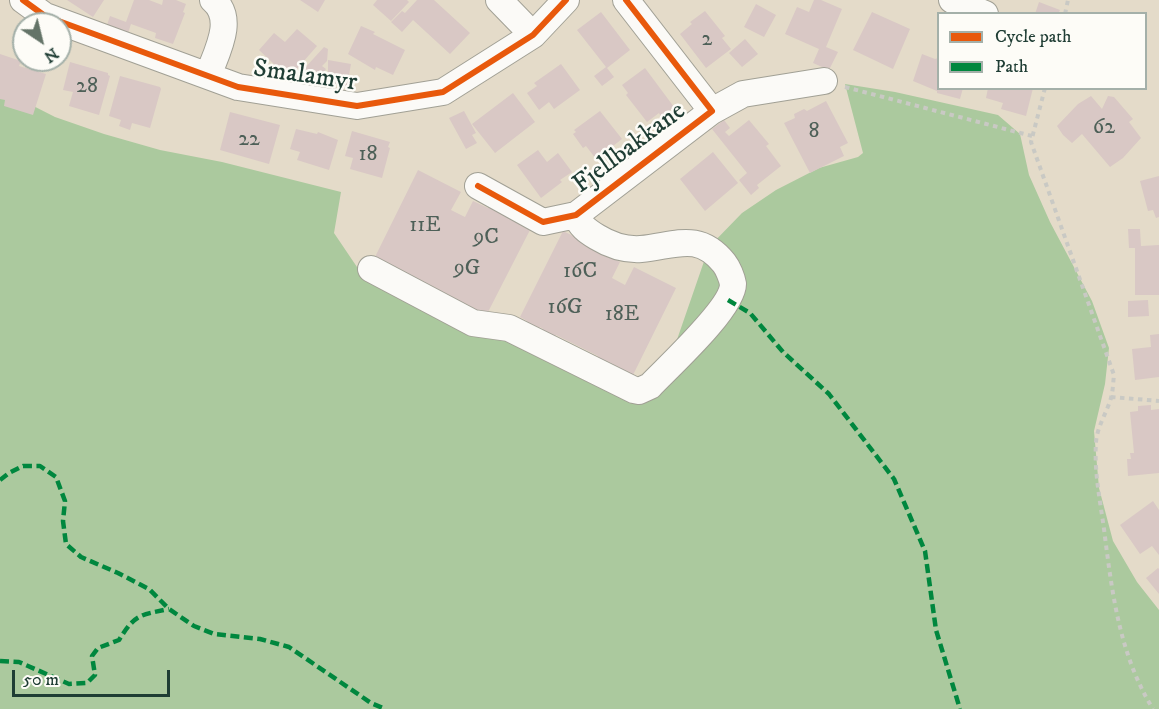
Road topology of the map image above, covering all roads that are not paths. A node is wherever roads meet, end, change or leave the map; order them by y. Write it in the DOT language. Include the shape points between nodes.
graph roads {
  1 [pos="23,0"];
  2 [pos="213,0"];
  3 [pos="499,0"];
  4 [pos="566,0"];
  5 [pos="626,0"];
  6 [pos="952,0"];
  7 [pos="980,12"];
  8 [pos="533,35"];
  9 [pos="208,76"];
  10 [pos="824,81"];
  11 [pos="712,111"];
  12 [pos="478,186"];
  13 [pos="576,215"];
  14 [pos="371,269"];
  1 -- 9 [label="street, Smalamyr" via="45,16"];
  2 -- 9 [label="street, Smalamyr" via="224,18 222,37"];
  3 -- 8 [label="street"];
  4 -- 8 [label="street, Smalamyr"];
  5 -- 11 [label="street, Fjellbakkane"];
  6 -- 7 [label="street"];
  8 -- 9 [label="street, Smalamyr" via="443,92 357,106 238,87"];
  10 -- 11 [label="street" via="742,94"];
  11 -- 13 [label="street, Fjellbakkane"];
  12 -- 13 [label="street, Fjellbakkane" via="543,222"];
  13 -- 14 [label="street" via="584,229 603,241 641,249 692,243 714,251 728,267 733,285 715,319 650,386 639,391 509,328 473,322"];
}
